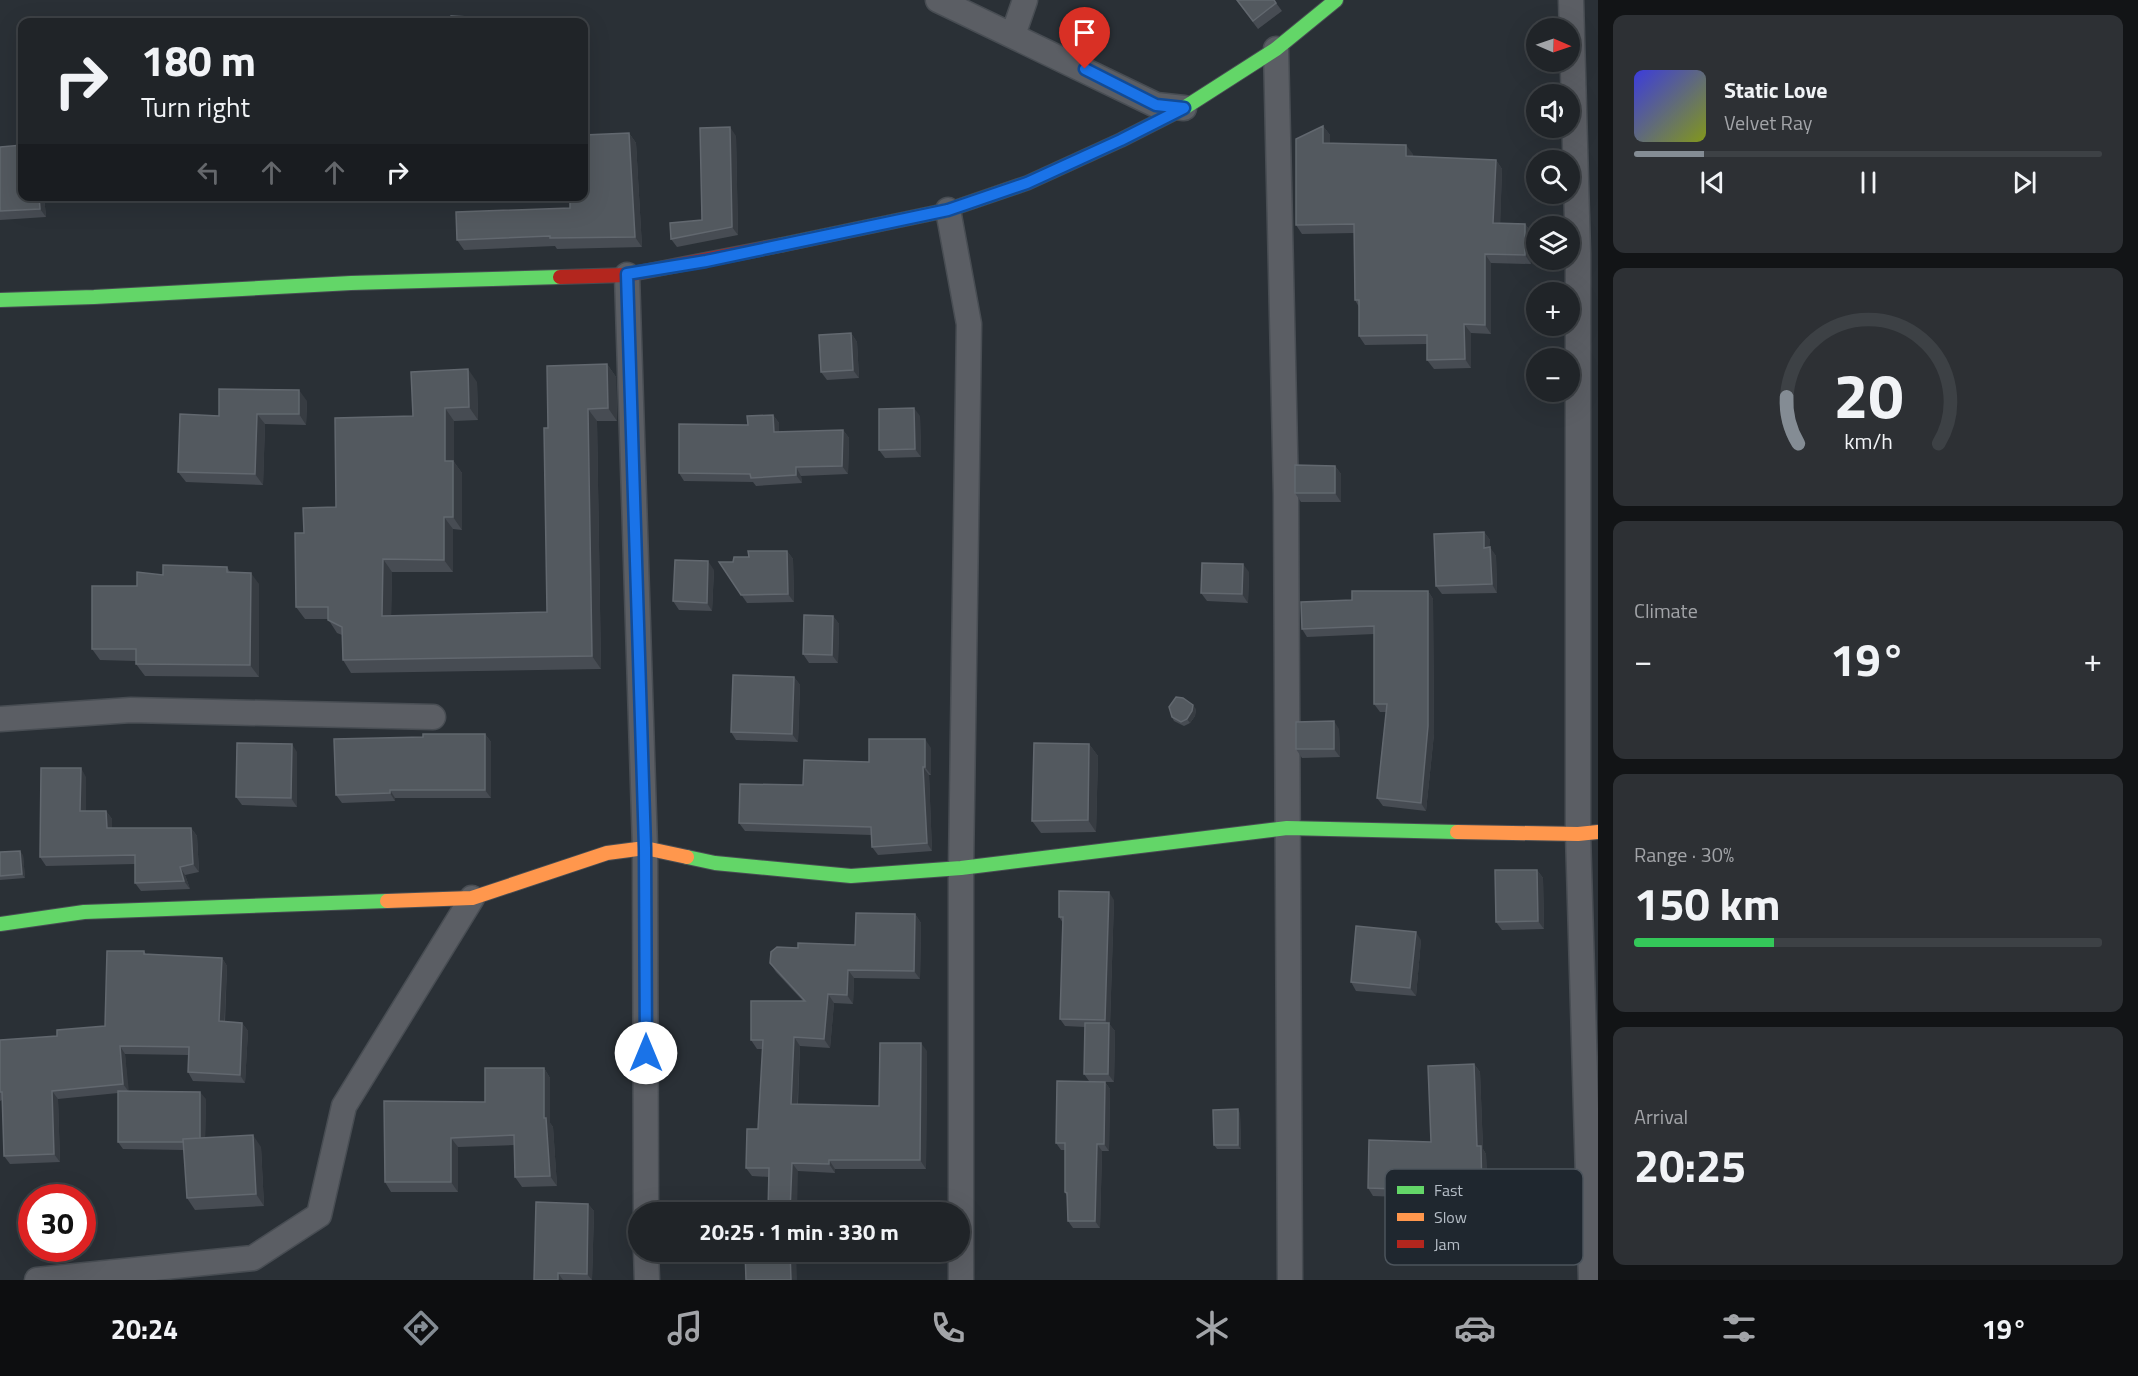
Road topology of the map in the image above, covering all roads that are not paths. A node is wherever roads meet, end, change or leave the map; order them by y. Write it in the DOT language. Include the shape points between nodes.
graph roads {
  1 [pos="938,0"];
  2 [pos="1025,0"];
  3 [pos="1336,0"];
  4 [pos="1571,0"];
  5 [pos="1013,35"];
  6 [pos="1276,49"];
  7 [pos="1184,108"];
  8 [pos="948,210"];
  9 [pos="627,274"];
  10 [pos="0,300"];
  11 [pos="433,717"];
  12 [pos="0,719"];
  13 [pos="1287,828"];
  14 [pos="1588,833"];
  15 [pos="645,848"];
  16 [pos="961,868"];
  17 [pos="472,898"];
  18 [pos="0,924"];
  19 [pos="646,1202"];
  20 [pos="646,1262"];
  21 [pos="37,1280"];
  22 [pos="647,1280"];
  23 [pos="961,1280"];
  24 [pos="1290,1280"];
  25 [pos="1591,1280"];
  1 -- 5 [label="street"];
  2 -- 5 [label="street"];
  3 -- 6 [label="main road"];
  4 -- 14 [label="street"];
  5 -- 7 [label="street" via="1156,105"];
  6 -- 7 [label="main road"];
  6 -- 13 [label="street" via="1286,482"];
  7 -- 8 [label="main road" via="1027,183"];
  8 -- 9 [label="main road"];
  8 -- 16 [label="street" via="969,324"];
  9 -- 10 [label="main road"];
  9 -- 15 [label="street"];
  11 -- 12 [label="street" via="131,710"];
  13 -- 14 [label="main road"];
  13 -- 16 [label="main road"];
  13 -- 24 [label="street"];
  14 -- 25 [label="street"];
  15 -- 16 [label="main road" via="715,863 851,876"];
  15 -- 17 [label="main road" via="607,854"];
  15 -- 19 [label="street"];
  16 -- 23 [label="street"];
  17 -- 18 [label="main road" via="84,912"];
  17 -- 21 [label="street" via="344,1106 319,1215 253,1258"];
  20 -- 22 [label="street"];
}
